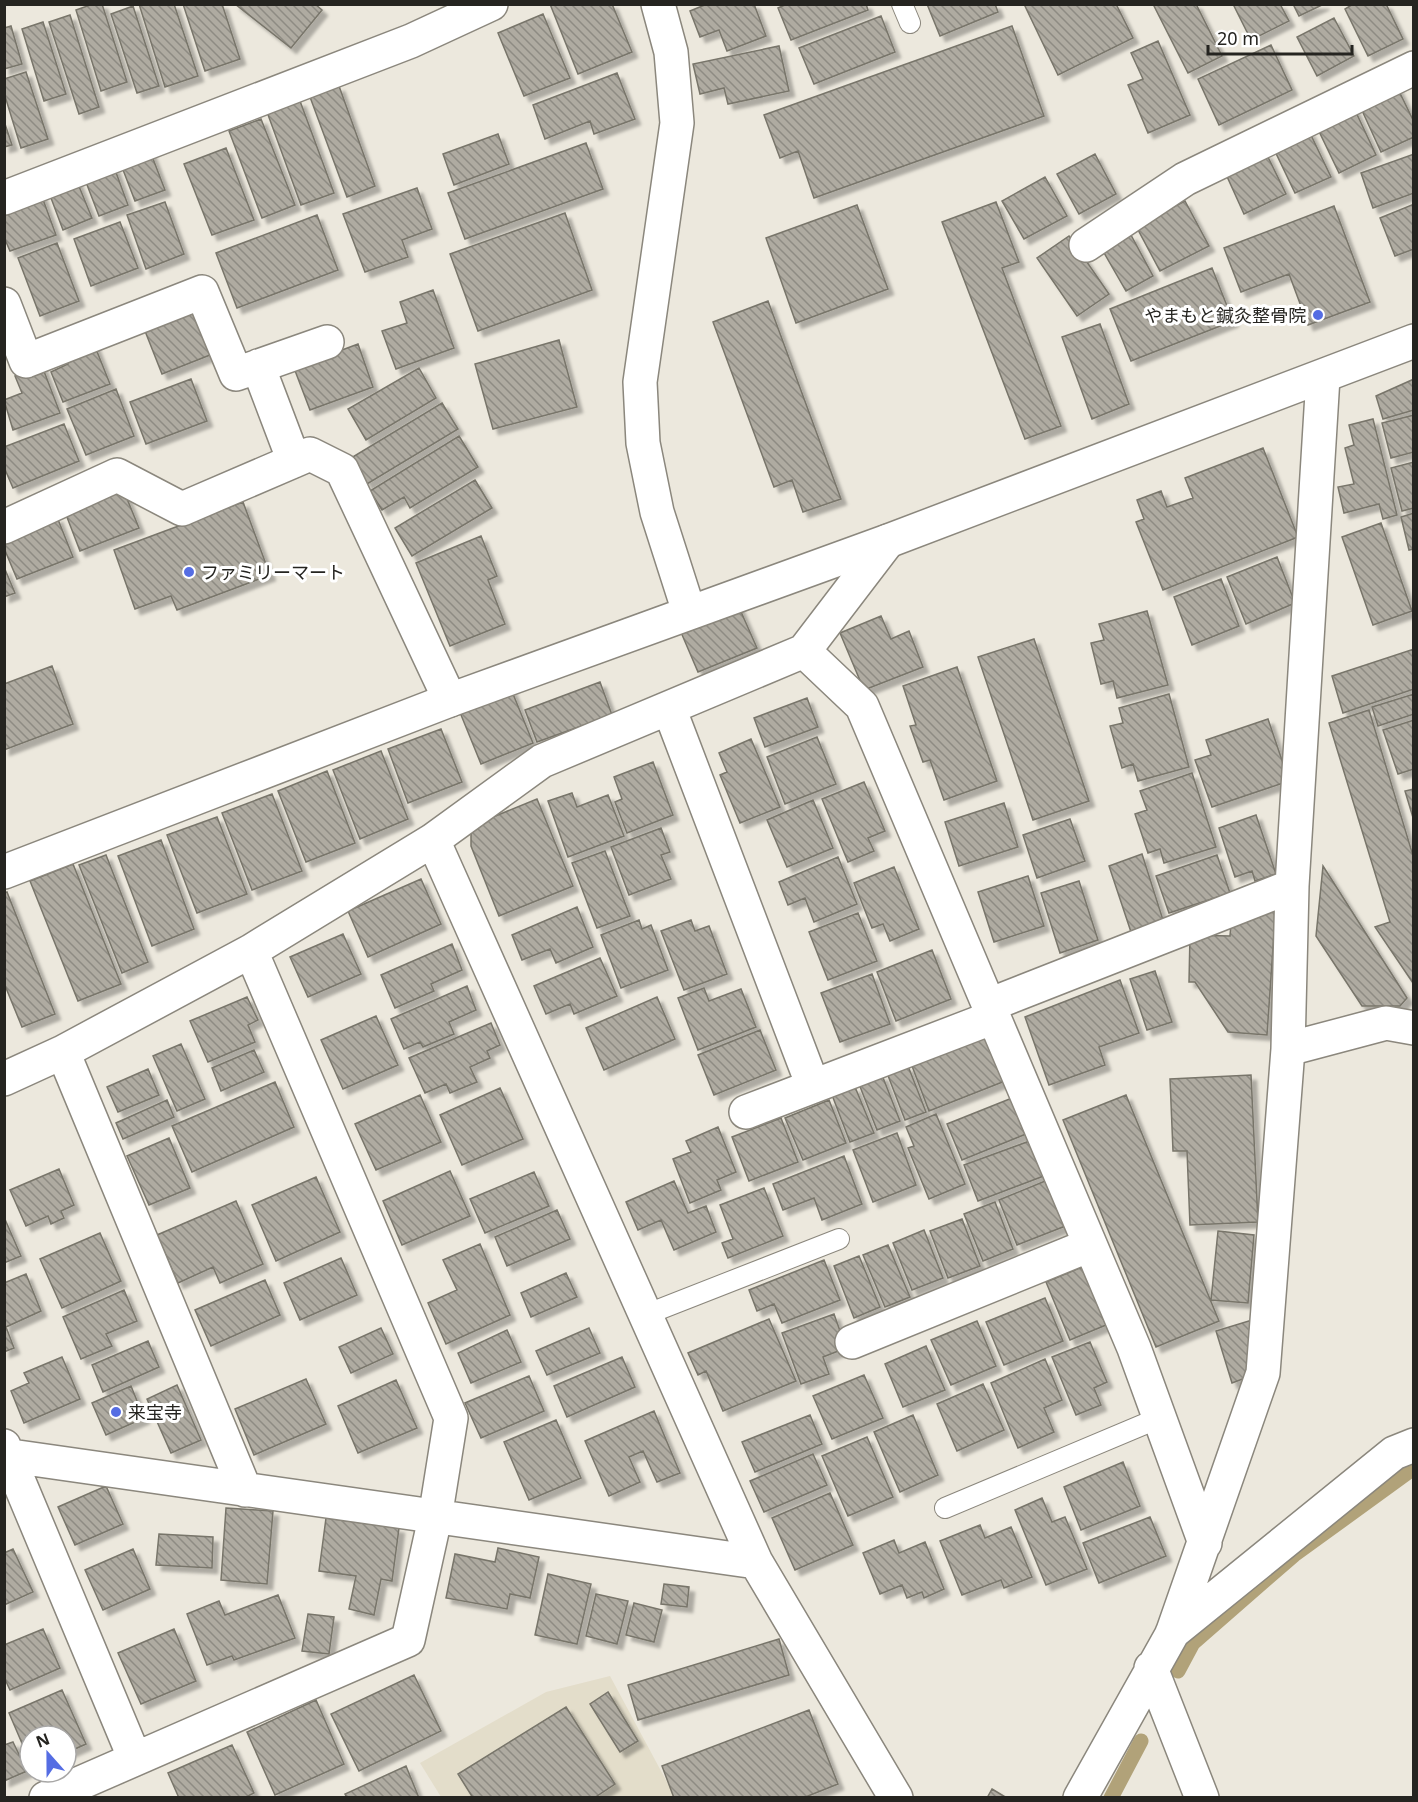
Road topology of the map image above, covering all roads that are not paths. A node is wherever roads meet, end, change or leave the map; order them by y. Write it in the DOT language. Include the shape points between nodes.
graph roads {
  1 [pos="491,4"];
  2 [pos="658,4"];
  3 [pos="902,4"];
  4 [pos="910,23"];
  5 [pos="1413,68"];
  6 [pos="4,198"];
  7 [pos="1086,245"];
  8 [pos="4,304"];
  9 [pos="1413,341"];
  10 [pos="327,342"];
  11 [pos="258,366"];
  12 [pos="1323,377"];
  13 [pos="294,462"];
  14 [pos="4,527"];
  15 [pos="888,541"];
  16 [pos="689,612"];
  17 [pos="804,651"];
  18 [pos="450,700"];
  19 [pos="669,708"];
  20 [pos="433,840"];
  21 [pos="4,872"];
  22 [pos="1292,886"];
  23 [pos="250,951"];
  24 [pos="991,1011"];
  25 [pos="1413,1028"];
  26 [pos="1288,1049"];
  27 [pos="63,1052"];
  28 [pos="4,1079"];
  29 [pos="813,1086"];
  30 [pos="746,1112"];
  31 [pos="839,1239"];
  32 [pos="1090,1245"];
  33 [pos="645,1315"];
  34 [pos="852,1342"];
  35 [pos="1159,1418"];
  36 [pos="1413,1445"];
  37 [pos="6,1452"];
  38 [pos="245,1490"];
  39 [pos="945,1508"];
  40 [pos="435,1518"];
  41 [pos="1205,1543"];
  42 [pos="756,1562"];
  43 [pos="1172,1634"];
  44 [pos="1152,1668"];
  45 [pos="135,1759"];
  46 [pos="45,1797"];
  47 [pos="896,1797"];
  48 [pos="1080,1797"];
  49 [pos="1202,1797"];
  1 -- 6 [label="street" via="400,45"];
  2 -- 16 [label="street" via="671,52 677,123 641,371 642,443 657,512"];
  3 -- 4 [label="lane"];
  5 -- 7 [label="street" via="1185,179"];
  8 -- 11 [label="street" via="26,361 202,292 237,374"];
  9 -- 12 [label="street"];
  10 -- 11 [label="street"];
  11 -- 13 [label="street"];
  12 -- 15 [label="street"];
  12 -- 22 [label="street"];
  13 -- 14 [label="street" via="182,509 117,475"];
  13 -- 18 [label="street" via="310,454 342,470"];
  15 -- 16 [label="street"];
  15 -- 17 [label="street"];
  16 -- 18 [label="street"];
  17 -- 19 [label="street"];
  17 -- 24 [label="street" via="862,706"];
  18 -- 21 [label="street"];
  19 -- 20 [label="street" via="542,761"];
  19 -- 29 [label="street"];
  20 -- 23 [label="street"];
  20 -- 33 [label="street"];
  22 -- 24 [label="street"];
  22 -- 26 [label="street"];
  23 -- 27 [label="street"];
  23 -- 40 [label="street" via="451,1418"];
  24 -- 29 [label="street"];
  24 -- 32 [label="street"];
  25 -- 26 [label="street" via="1386,1023"];
  26 -- 41 [label="street" via="1263,1373"];
  27 -- 28 [label="street"];
  27 -- 38 [label="street"];
  29 -- 30 [label="street"];
  31 -- 33 [label="lane"];
  32 -- 34 [label="street"];
  32 -- 35 [label="street"];
  33 -- 42 [label="street"];
  35 -- 39 [label="lane"];
  35 -- 41 [label="street"];
  36 -- 43 [label="street" via="1394,1453"];
  37 -- 38 [label="street"];
  37 -- 45 [label="street"];
  38 -- 40 [label="street"];
  40 -- 42 [label="street"];
  40 -- 45 [label="street" via="408,1640"];
  41 -- 43 [label="street"];
  42 -- 47 [label="street"];
  43 -- 44 [label="street"];
  44 -- 48 [label="street"];
  44 -- 49 [label="street"];
  45 -- 46 [label="street"];
}
